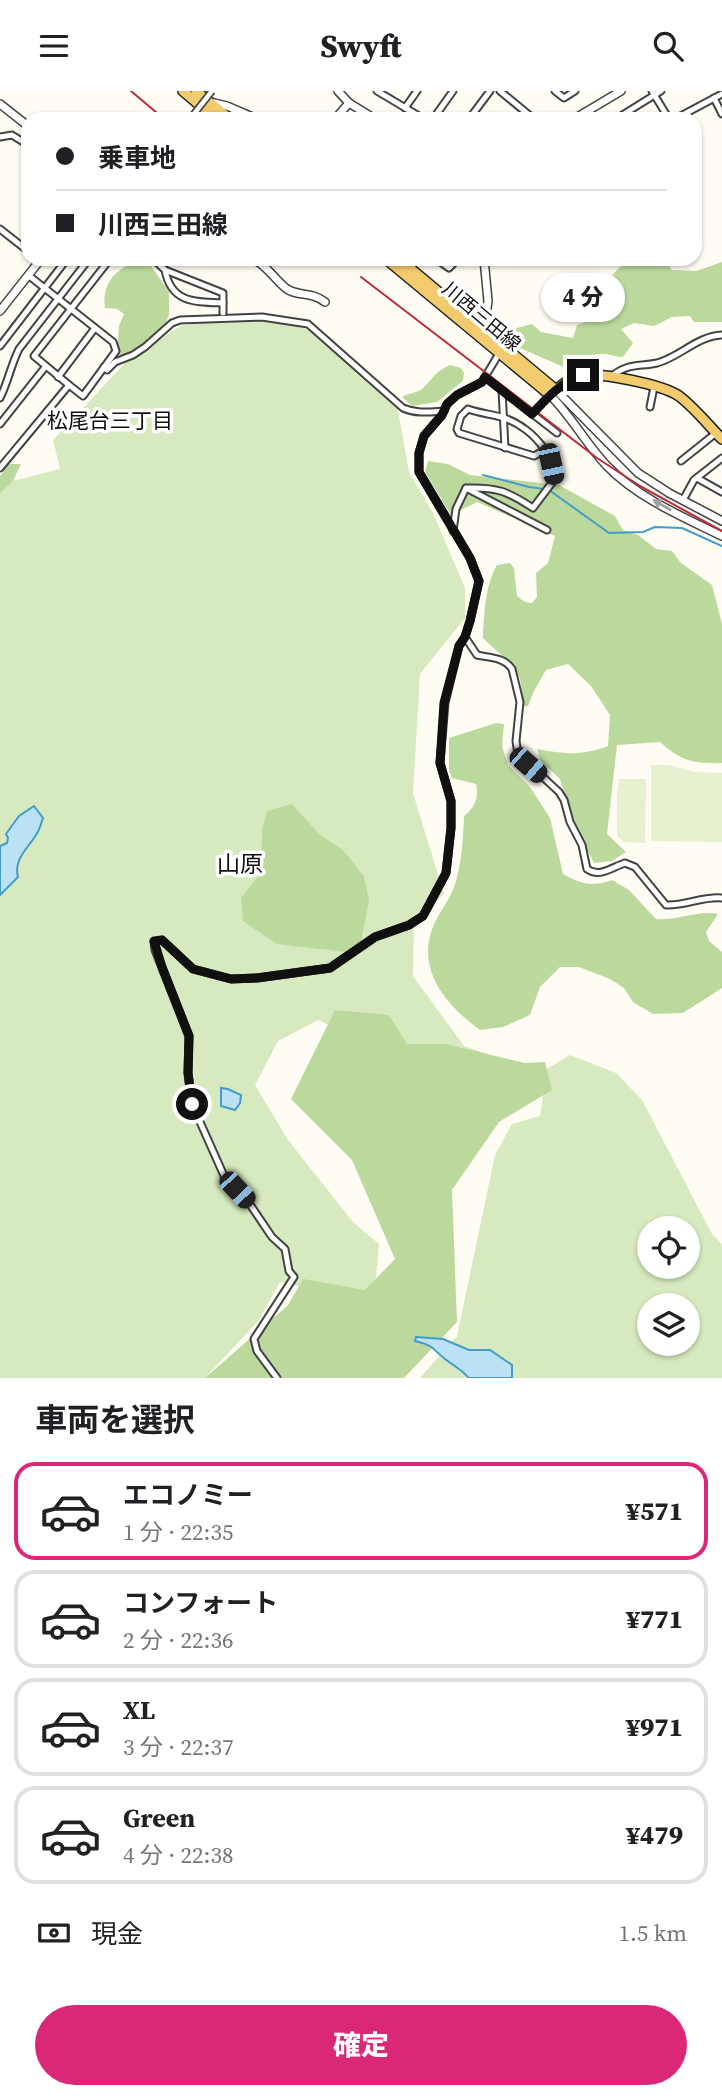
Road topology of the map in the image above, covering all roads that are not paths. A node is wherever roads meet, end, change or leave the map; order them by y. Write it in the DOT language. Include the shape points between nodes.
graph roads {
  1 [pos="183,91"];
  2 [pos="196,91"];
  3 [pos="212,91"];
  4 [pos="338,91"];
  5 [pos="377,91"];
  6 [pos="417,91"];
  7 [pos="453,91"];
  8 [pos="490,91"];
  9 [pos="500,91"];
  10 [pos="513,91"];
  11 [pos="555,91"];
  12 [pos="575,91"];
  13 [pos="621,91"];
  14 [pos="661,91"];
  15 [pos="653,93"];
  16 [pos="722,94"];
  17 [pos="508,97"];
  18 [pos="714,98"];
  19 [pos="349,103"];
  20 [pos="0,104"];
  21 [pos="206,105"];
  22 [pos="405,107"];
  23 [pos="196,112"];
  24 [pos="208,112"];
  25 [pos="211,112"];
  26 [pos="218,112"];
  27 [pos="241,112"];
  28 [pos="341,112"];
  29 [pos="363,112"];
  30 [pos="413,112"];
  31 [pos="438,112"];
  32 [pos="474,112"];
  33 [pos="525,112"];
  34 [pos="586,112"];
  35 [pos="626,112"];
  36 [pos="665,112"];
  37 [pos="688,112"];
  38 [pos="722,114"];
  39 [pos="21,120"];
  40 [pos="0,137"];
  41 [pos="21,141"];
  42 [pos="0,229"];
  43 [pos="21,246"];
  44 [pos="35,266"];
  45 [pos="62,266"];
  46 [pos="84,266"];
  47 [pos="105,266"];
  48 [pos="161,266"];
  49 [pos="264,266"];
  50 [pos="395,266"];
  51 [pos="407,266"];
  52 [pos="485,266"];
  53 [pos="165,269"];
  54 [pos="28,275"];
  55 [pos="45,288"];
  56 [pos="58,299"];
  57 [pos="325,302"];
  58 [pos="223,303"];
  59 [pos="71,309"];
  60 [pos="0,311"];
  61 [pos="223,313"];
  62 [pos="95,328"];
  63 [pos="475,328"];
  64 [pos="722,335"];
  65 [pos="0,346"];
  66 [pos="502,350"];
  67 [pos="46,366"];
  68 [pos="104,367"];
  69 [pos="58,377"];
  70 [pos="485,377"];
  71 [pos="611,377"];
  72 [pos="69,385"];
  73 [pos="654,387"];
  74 [pos="502,390"];
  75 [pos="553,393"];
  76 [pos="0,398"];
  77 [pos="650,407"];
  78 [pos="444,411"];
  79 [pos="532,414"];
  80 [pos="503,417"];
  81 [pos="1,419"];
  82 [pos="593,426"];
  83 [pos="582,432"];
  84 [pos="557,433"];
  85 [pos="719,436"];
  86 [pos="505,448"];
  87 [pos="545,450"];
  88 [pos="722,458"];
  89 [pos="681,461"];
  90 [pos="715,464"];
  91 [pos="0,468"];
  92 [pos="722,469"];
  93 [pos="697,478"];
  94 [pos="466,488"];
  95 [pos="722,492"];
  96 [pos="682,500"];
  97 [pos="722,521"];
  98 [pos="547,530"];
  99 [pos="453,532"];
  100 [pos="722,536"];
  101 [pos="465,637"];
  102 [pos="722,898"];
  103 [pos="276,1378"];
  1 -- 21 [label="main road"];
  2 -- 21 [label="main road"];
  3 -- 23 [label="street, bridge"];
  4 -- 19 [label="street"];
  5 -- 22 [label="street"];
  6 -- 22 [label="street"];
  7 -- 31 [label="street"];
  8 -- 32 [label="street"];
  9 -- 17 [label="street"];
  10 -- 17 [label="street"];
  11 -- 12 [label="street" via="564,98"];
  13 -- 34 [label="street"];
  14 -- 15 [label="street"];
  15 -- 35 [label="street"];
  15 -- 36 [label="street"];
  16 -- 18 [label="street"];
  17 -- 33 [label="street"];
  18 -- 37 [label="street"];
  18 -- 38 [label="street"];
  19 -- 28 [label="street"];
  19 -- 29 [label="street"];
  20 -- 39 [label="street"];
  21 -- 24 [label="street"];
  21 -- 25 [label="main road"];
  21 -- 26 [label="main road"];
  21 -- 27 [label="street"];
  22 -- 30 [label="street"];
  40 -- 41 [label="street" via="12,135"];
  42 -- 43 [label="street"];
  44 -- 54 [label="street"];
  45 -- 55 [label="street"];
  46 -- 56 [label="street"];
  47 -- 59 [label="street"];
  48 -- 53 [label="street"];
  49 -- 57 [label="street" via="286,288 317,295"];
  50 -- 63 [label="main road, 川西三田線"];
  51 -- 63 [label="main road, 川西三田線"];
  52 -- 63 [label="street" via="486,315"];
  53 -- 58 [label="street" via="223,293"];
  53 -- 58 [label="street" via="167,281 183,299"];
  54 -- 55 [label="street"];
  54 -- 60 [label="street"];
  55 -- 56 [label="street"];
  55 -- 65 [label="street"];
  56 -- 59 [label="street"];
  56 -- 76 [label="street" via="19,349"];
  58 -- 61 [label="street"];
  59 -- 62 [label="street"];
  59 -- 67 [label="street" via="34,356"];
  62 -- 68 [label="street" via="113,342 116,351"];
  62 -- 69 [label="street"];
  63 -- 66 [label="main road, 川西三田線"];
  64 -- 71 [label="street" via="659,363 629,366"];
  66 -- 70 [label="street"];
  66 -- 75 [label="main road, 川西三田線"];
  67 -- 69 [label="street"];
  67 -- 81 [label="street"];
  68 -- 72 [label="street" via="83,396"];
  68 -- 78 [label="street" via="107,370 134,355 180,320 287,320 307,324 403,408"];
  69 -- 72 [label="street"];
  70 -- 74 [label="street"];
  70 -- 78 [label="street" via="457,395"];
  71 -- 73 [label="main road"];
  71 -- 75 [label="main road" via="580,376"];
  72 -- 91 [label="street"];
  73 -- 77 [label="street"];
  73 -- 85 [label="main road" via="680,397"];
  74 -- 79 [label="street"];
  74 -- 80 [label="street"];
  75 -- 79 [label="street"];
  75 -- 82 [label="street"];
  75 -- 83 [label="street"];
  78 -- 99 [label="street" via="424,436 419,472"];
  79 -- 84 [label="street"];
  80 -- 86 [label="street"];
  80 -- 86 [label="street" via="468,409 457,429"];
  80 -- 87 [label="street" via="537,438"];
  82 -- 83 [label="street" via="585,426"];
  82 -- 96 [label="street" via="638,473"];
  100 -- 83 [label="street, one-way" via="627,483 600,458"];
  85 -- 89 [label="street"];
  86 -- 87 [label="street" via="534,456"];
  87 -- 94 [label="street" via="554,480 533,508 510,493"];
  88 -- 90 [label="street"];
  90 -- 92 [label="street"];
  90 -- 93 [label="street"];
  93 -- 95 [label="street"];
  93 -- 96 [label="street"];
  94 -- 98 [label="street"];
  94 -- 99 [label="street" via="456,509"];
  96 -- 97 [label="street"];
  99 -- 101 [label="street" via="479,581"];
  101 -- 102 [label="street" via="477,655 501,660 512,669 520,702 518,754 565,800 587,869 602,873 625,863 635,867 666,905"];
  101 -- 103 [label="street" via="444,703 440,748 451,801 446,873 423,916 375,937 330,968 257,978 231,979 193,969 162,940 154,941 189,1036 192,1104 225,1178 285,1249 293,1277 254,1339"];
}
